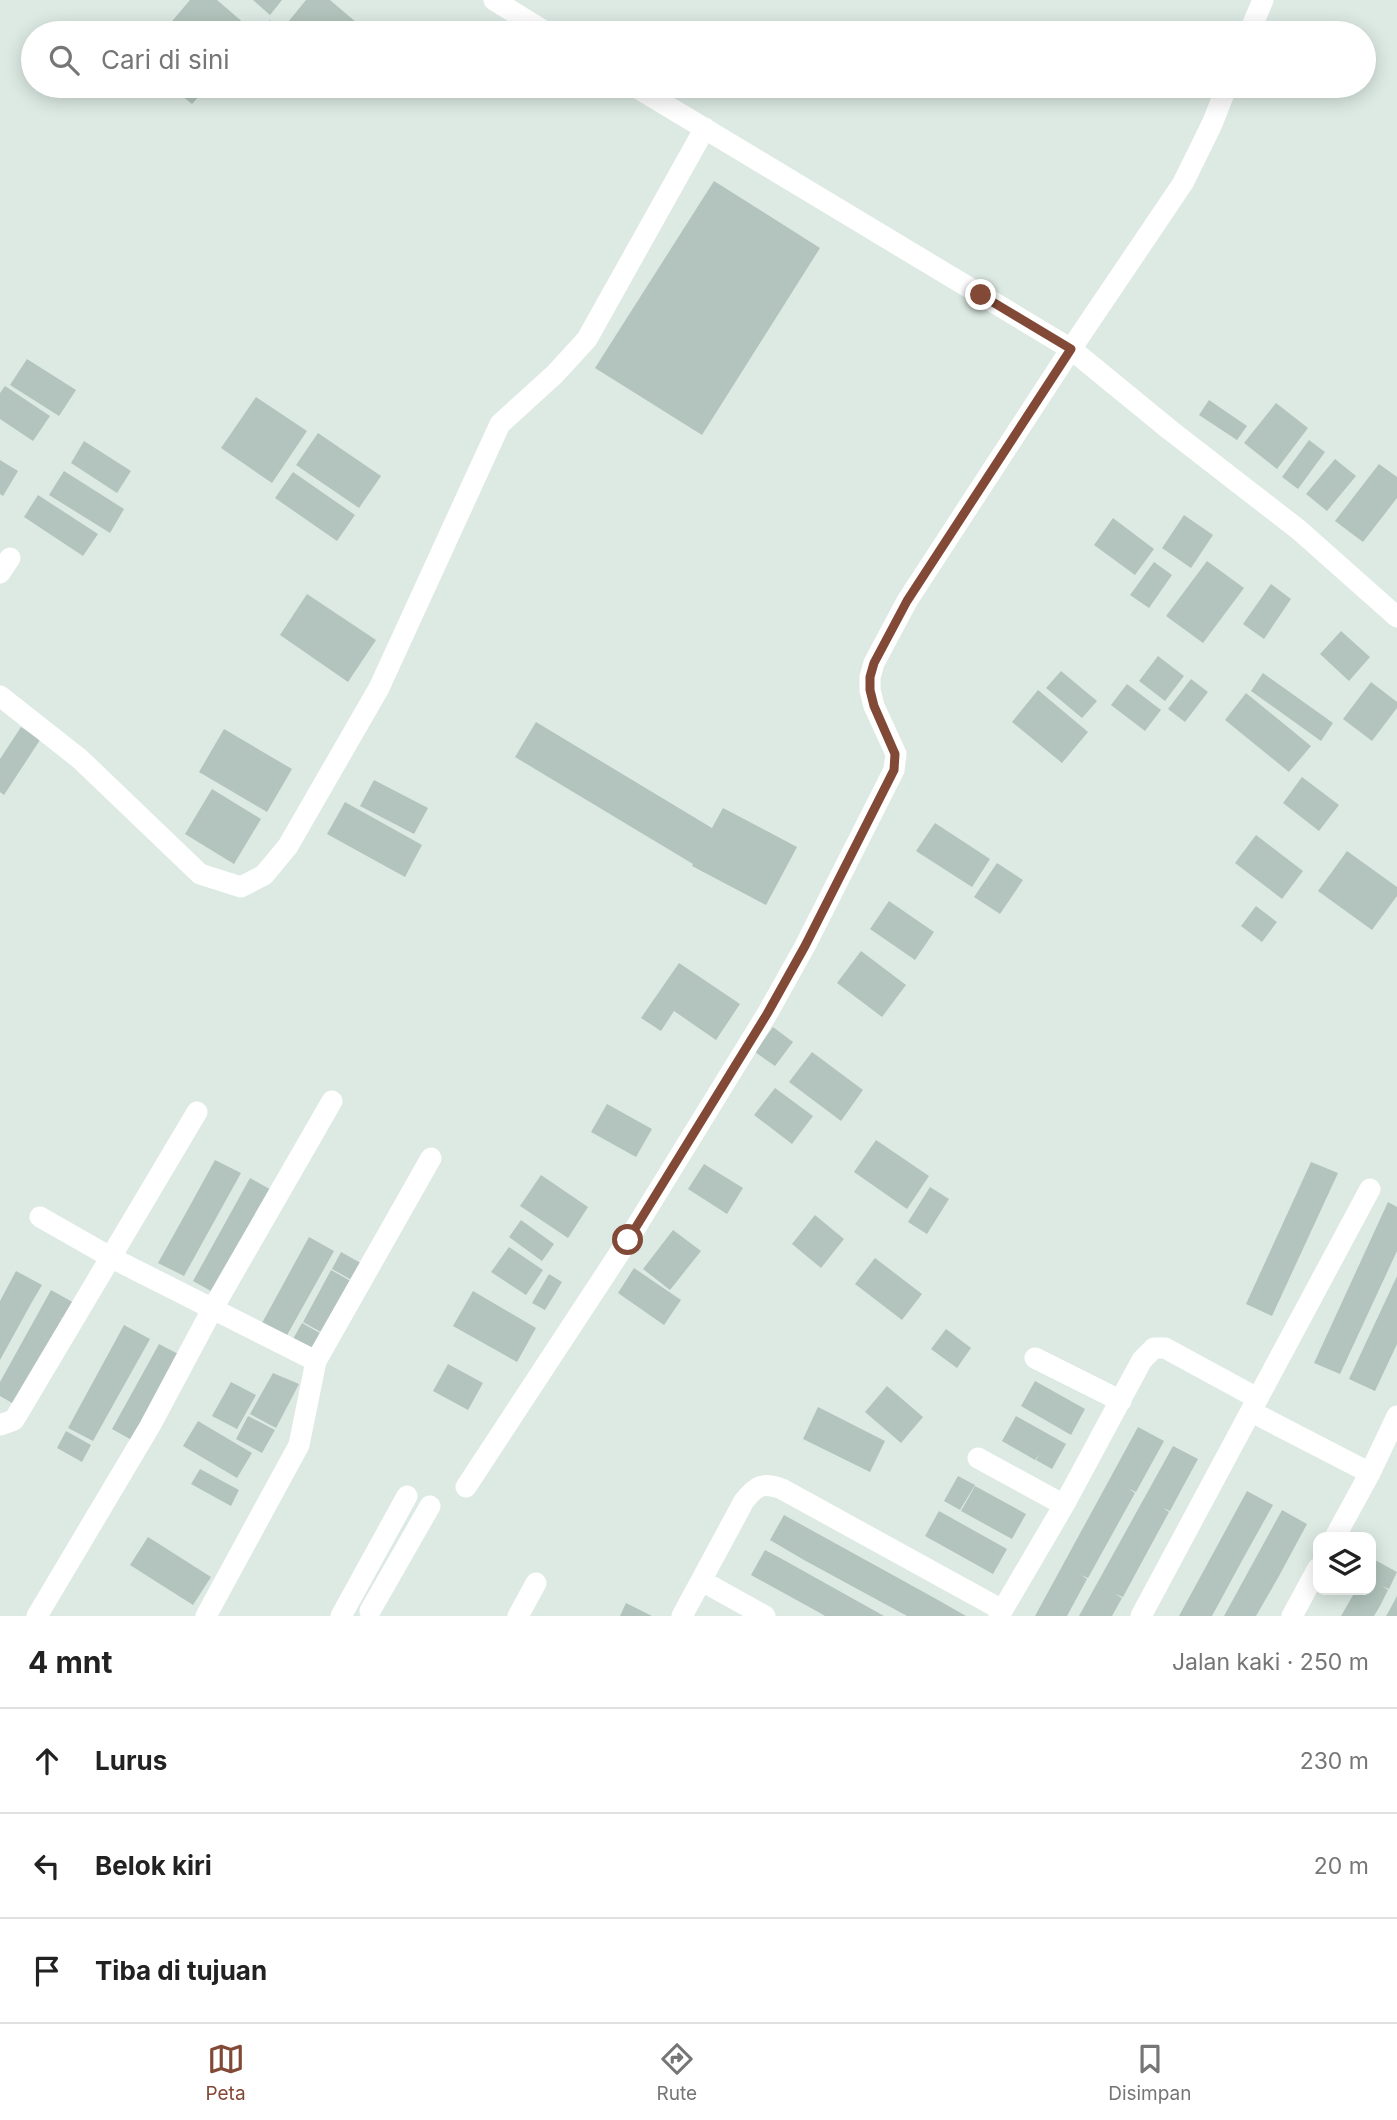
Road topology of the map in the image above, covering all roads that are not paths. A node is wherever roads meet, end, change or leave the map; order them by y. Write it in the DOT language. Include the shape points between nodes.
graph roads {
  1 [pos="494,0"];
  2 [pos="1263,0"];
  3 [pos="528,21"];
  4 [pos="1254,21"];
  5 [pos="654,98"];
  6 [pos="1222,98"];
  7 [pos="705,128"];
  8 [pos="1071,349"];
  9 [pos="1397,617"];
  10 [pos="0,696"];
  11 [pos="332,1101"];
  12 [pos="197,1112"];
  13 [pos="431,1157"];
  14 [pos="1370,1189"];
  15 [pos="40,1217"];
  16 [pos="112,1258"];
  17 [pos="213,1308"];
  18 [pos="1035,1359"];
  19 [pos="316,1362"];
  20 [pos="1121,1401"];
  21 [pos="1255,1405"];
  22 [pos="1397,1416"];
  23 [pos="0,1425"];
  24 [pos="978,1458"];
  25 [pos="1370,1473"];
  26 [pos="466,1487"];
  27 [pos="407,1496"];
  28 [pos="1064,1505"];
  29 [pos="430,1507"];
  30 [pos="1338,1532"];
  31 [pos="1313,1577"];
  32 [pos="702,1581"];
  33 [pos="536,1583"];
  34 [pos="353,1594"];
  35 [pos="1001,1613"];
  36 [pos="374,1614"];
  37 [pos="37,1616"];
  38 [pos="206,1616"];
  39 [pos="341,1616"];
  40 [pos="518,1616"];
  41 [pos="682,1616"];
  42 [pos="765,1616"];
  43 [pos="1140,1616"];
  44 [pos="1292,1616"];
  1 -- 3 [label="street"];
  2 -- 4 [label="street"];
  5 -- 7 [label="street"];
  6 -- 8 [label="street" via="1183,183"];
  7 -- 8 [label="street"];
  7 -- 10 [label="street" via="587,339 500,424 379,688 288,846 264,875 241,887 200,874 80,759"];
  8 -- 9 [label="street" via="1299,530"];
  8 -- 26 [label="street" via="907,601 874,663 870,690 895,754 894,770 805,946 628,1240"];
  11 -- 17 [label="street"];
  12 -- 16 [label="street"];
  13 -- 19 [label="street"];
  14 -- 21 [label="street"];
  15 -- 16 [label="street"];
  16 -- 17 [label="street"];
  16 -- 23 [label="street" via="14,1420"];
  17 -- 19 [label="street"];
  17 -- 37 [label="street" via="150,1426"];
  18 -- 20 [label="street"];
  19 -- 38 [label="street" via="299,1445"];
  20 -- 21 [label="street" via="1142,1360 1154,1349 1165,1348"];
  20 -- 28 [label="street"];
  21 -- 25 [label="street"];
  21 -- 43 [label="street"];
  22 -- 25 [label="street"];
  24 -- 28 [label="street"];
  25 -- 30 [label="street"];
  27 -- 34 [label="street"];
  28 -- 35 [label="street"];
  29 -- 36 [label="street"];
  31 -- 44 [label="street"];
  32 -- 35 [label="street" via="744,1501 755,1487 767,1483"];
  32 -- 41 [label="street"];
  32 -- 42 [label="street"];
  33 -- 40 [label="street"];
  34 -- 36 [label="street"];
  34 -- 39 [label="street"];
}
